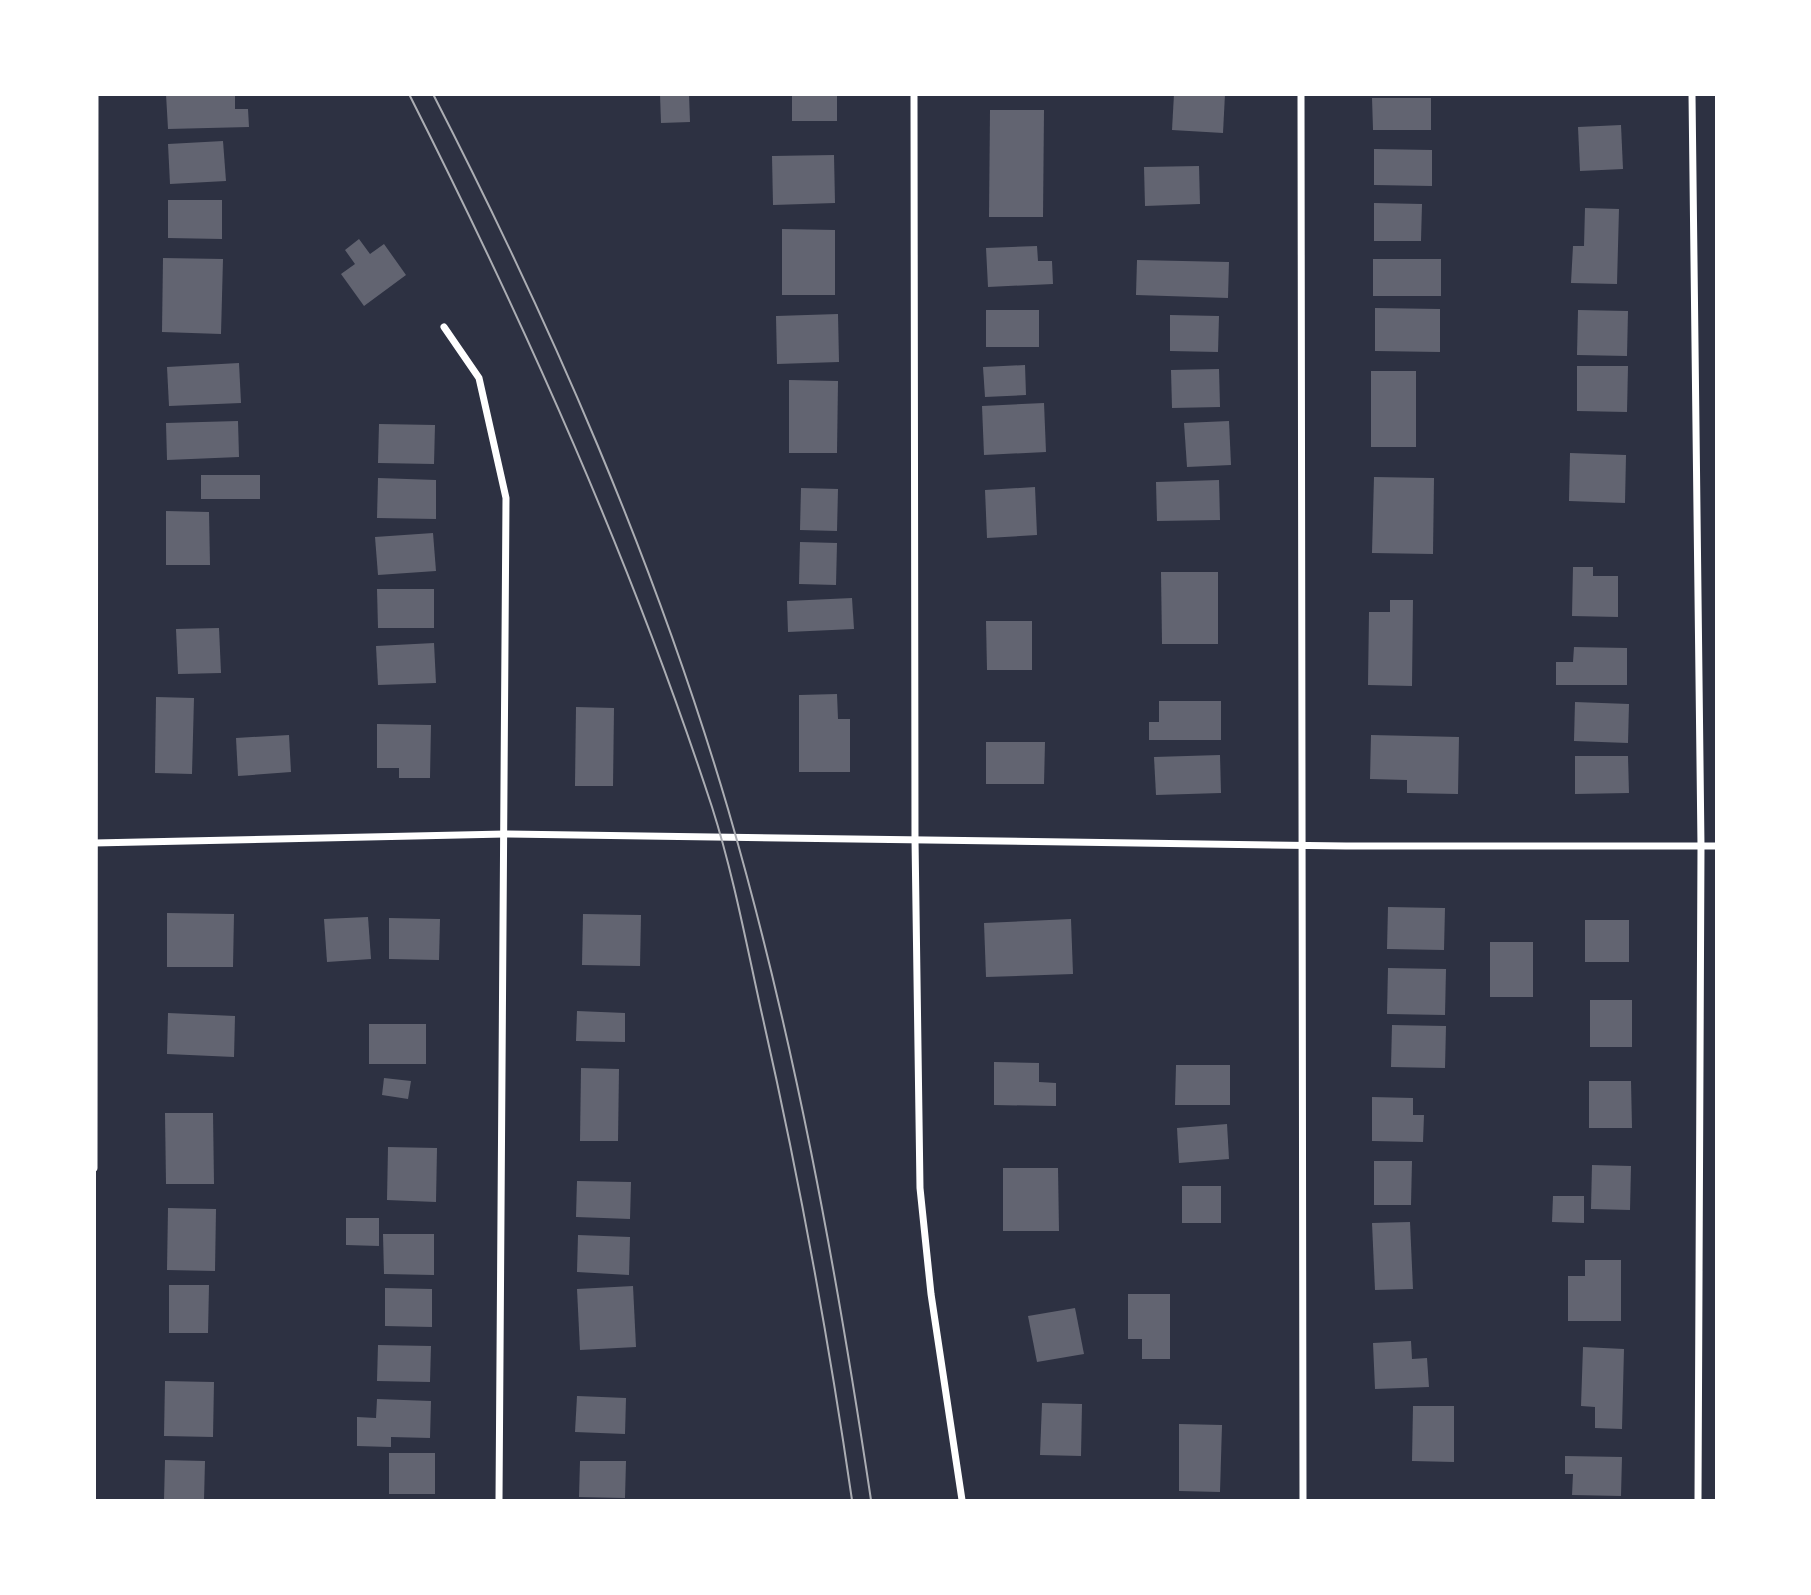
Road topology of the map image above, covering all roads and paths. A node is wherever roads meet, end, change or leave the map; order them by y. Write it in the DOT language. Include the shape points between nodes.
graph roads {
  1 [pos="95,94"];
  2 [pos="914,94"];
  3 [pos="1301,94"];
  4 [pos="1692,94"];
  5 [pos="444,327"];
  6 [pos="505,834"];
  7 [pos="915,839"];
  8 [pos="96,843"];
  9 [pos="1301,845"];
  10 [pos="1717,845"];
  11 [pos="1701,846"];
  12 [pos="94,1168"];
  13 [pos="499,1500"];
  14 [pos="962,1500"];
  15 [pos="1303,1500"];
  16 [pos="1698,1500"];
  1 -- 8 [label="street"];
  2 -- 7 [label="street"];
  3 -- 9 [label="street"];
  4 -- 11 [label="street"];
  5 -- 6 [label="street" via="480,378 506,498"];
  6 -- 7 [label="street"];
  6 -- 8 [label="street"];
  6 -- 13 [label="street"];
  7 -- 9 [label="street"];
  7 -- 14 [label="street" via="920,1188"];
  8 -- 12 [label="street"];
  9 -- 11 [label="street"];
  9 -- 15 [label="street"];
  10 -- 11 [label="street"];
  11 -- 16 [label="street"];
}
